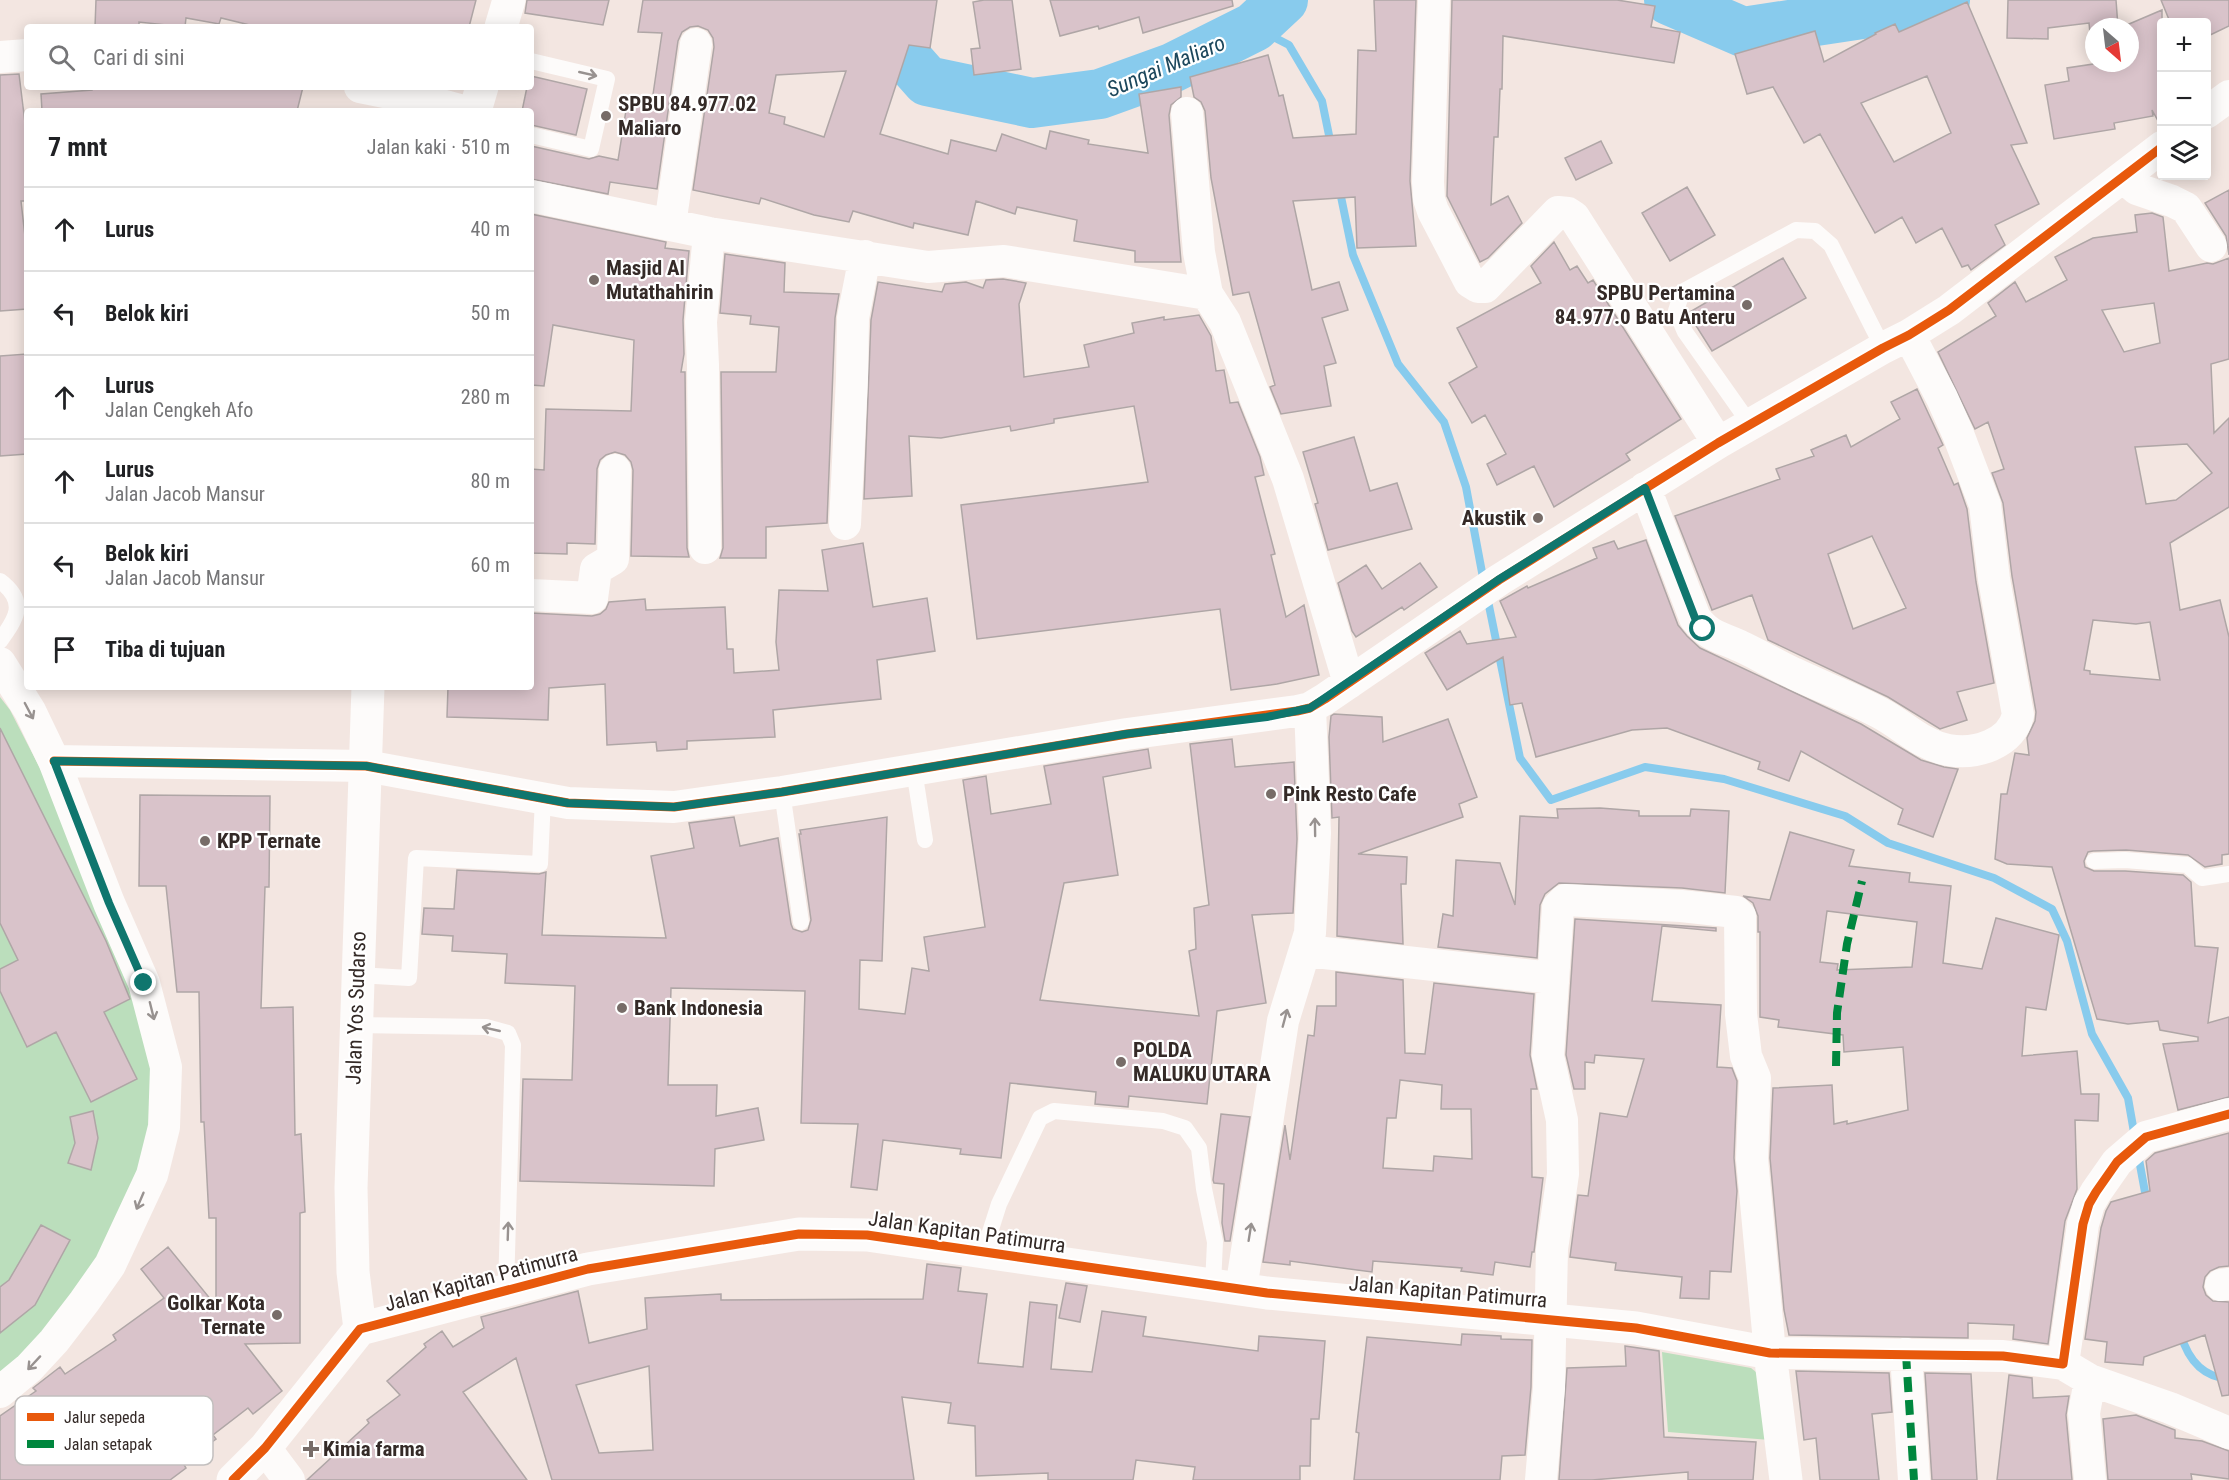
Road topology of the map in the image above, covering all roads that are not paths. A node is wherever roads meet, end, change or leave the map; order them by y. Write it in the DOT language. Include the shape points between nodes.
graph roads {
  1 [pos="508,0"];
  2 [pos="1434,0"];
  3 [pos="502,24"];
  4 [pos="696,44"];
  5 [pos="24,55"];
  6 [pos="0,57"];
  7 [pos="534,62"];
  8 [pos="375,90"];
  9 [pos="481,90"];
  10 [pos="2229,96"];
  11 [pos="452,108"];
  12 [pos="476,108"];
  13 [pos="2211,109"];
  14 [pos="1187,113"];
  15 [pos="534,136"];
  16 [pos="2157,151"];
  17 [pos="2123,177"];
  18 [pos="534,197"];
  19 [pos="670,225"];
  20 [pos="709,232"];
  21 [pos="2211,246"];
  22 [pos="865,256"];
  23 [pos="1207,294"];
  24 [pos="1896,341"];
  25 [pos="1750,424"];
  26 [pos="1718,442"];
  27 [pos="608,464"];
  28 [pos="1645,488"];
  29 [pos="845,524"];
  30 [pos="705,548"];
  31 [pos="0,581"];
  32 [pos="534,595"];
  33 [pos="0,641"];
  34 [pos="0,663"];
  35 [pos="1349,683"];
  36 [pos="368,690"];
  37 [pos="1310,708"];
  38 [pos="54,761"];
  39 [pos="366,766"];
  40 [pos="914,770"];
  41 [pos="782,792"];
  42 [pos="543,798"];
  43 [pos="925,840"];
  44 [pos="2094,861"];
  45 [pos="2229,874"];
  46 [pos="801,921"];
  47 [pos="1306,951"];
  48 [pos="358,975"];
  49 [pos="1552,978"];
  50 [pos="355,1024"];
  51 [pos="2229,1114"];
  52 [pos="984,1251"];
  53 [pos="1227,1287"];
  54 [pos="506,1289"];
  55 [pos="1550,1320"];
  56 [pos="360,1329"];
  57 [pos="1770,1353"];
  58 [pos="1906,1354"];
  59 [pos="2063,1364"];
  60 [pos="2090,1380"];
  61 [pos="0,1392"];
  62 [pos="2229,1433"];
  63 [pos="265,1448"];
  64 [pos="233,1480"];
  65 [pos="289,1480"];
  66 [pos="1541,1480"];
  67 [pos="1786,1480"];
  68 [pos="1914,1480"];
  69 [pos="2090,1480"];
  1 -- 3 [label="street"];
  2 -- 26 [label="street" via="1429,199 1470,282 1485,287 1558,213 1568,213"];
  4 -- 19 [label="street"];
  5 -- 6 [label="street"];
  7 -- 15 [label="lane, one-way" via="608,79 591,149"];
  8 -- 11 [label="street"];
  9 -- 12 [label="street"];
  10 -- 13 [label="street"];
  14 -- 23 [label="street" via="1198,252"];
  16 -- 17 [label="street"];
  17 -- 21 [label="street" via="2137,189 2186,208"];
  17 -- 24 [label="street" via="1949,310"];
  18 -- 19 [label="street"];
  19 -- 20 [label="street"];
  20 -- 22 [label="street"];
  20 -- 30 [label="street" via="701,322"];
  22 -- 23 [label="street" via="928,267 1004,261"];
  22 -- 29 [label="street" via="853,318"];
  23 -- 35 [label="street" via="1225,322 1288,478"];
  24 -- 25 [label="street"];
  24 -- 25 [label="lane" via="1830,245 1815,231 1796,230 1682,292 1676,311 1685,332"];
  24 -- 28 [label="street" via="1958,434 1984,505 2018,715 2011,732 1991,745 1962,751 1933,745 1882,713 1703,629 1695,618"];
  25 -- 26 [label="street"];
  26 -- 28 [label="street"];
  27 -- 32 [label="street" via="592,598"];
  28 -- 35 [label="street" via="1498,580"];
  31 -- 33 [label="lane" via="16,600 16,619"];
  34 -- 38 [label="street, one-way" via="30,711"];
  35 -- 37 [label="street"];
  36 -- 39 [label="street, Jalan Yos Sudarso"];
  37 -- 40 [label="street"];
  47 -- 37 [label="street, one-way" via="1315,833"];
  38 -- 39 [label="street"];
  38 -- 61 [label="street, one-way" via="144,983 166,1066 164,1126 152,1174 110,1265 54,1341"];
  39 -- 42 [label="street"];
  39 -- 48 [label="street, Jalan Yos Sudarso"];
  40 -- 41 [label="street"];
  40 -- 43 [label="lane"];
  41 -- 42 [label="street" via="674,807 568,803"];
  41 -- 46 [label="lane"];
  42 -- 48 [label="lane" via="540,864 416,858 410,978"];
  44 -- 45 [label="lane" via="2187,865 2202,878"];
  47 -- 49 [label="street"];
  53 -- 47 [label="street, one-way" via="1283,1021"];
  48 -- 50 [label="street, Jalan Yos Sudarso"];
  49 -- 55 [label="street" via="1548,1056 1562,1120 1563,1174 1552,1249"];
  49 -- 57 [label="street" via="1558,907 1564,900 1681,906 1740,915 1741,1014 1746,1056 1755,1078 1752,1159"];
  54 -- 50 [label="lane, one-way" via="513,1045 508,1033 486,1026"];
  50 -- 56 [label="street, Jalan Yos Sudarso" via="351,1188 353,1272"];
  51 -- 59 [label="street" via="2146,1137 2117,1162 2092,1198 2083,1224"];
  52 -- 53 [label="street, Jalan Kapitan Patimurra"];
  52 -- 53 [label="lane" via="999,1204 1040,1118 1054,1111 1163,1121 1185,1128 1199,1148 1204,1189"];
  52 -- 54 [label="street, Jalan Kapitan Patimurra" via="867,1235 799,1234 588,1269"];
  53 -- 55 [label="street, Jalan Kapitan Patimurra"];
  54 -- 56 [label="street, Jalan Kapitan Patimurra"];
  55 -- 57 [label="street, Jalan Kapitan Patimurra" via="1636,1328"];
  55 -- 66 [label="street"];
  56 -- 63 [label="street, Jalan Kapitan Patimurra"];
  57 -- 58 [label="street"];
  57 -- 67 [label="street"];
  58 -- 59 [label="street" via="2003,1356"];
  58 -- 68 [label="street"];
  59 -- 60 [label="street"];
  60 -- 62 [label="street" via="2170,1407"];
  60 -- 69 [label="street" via="2084,1413"];
  63 -- 64 [label="street, Jalan Kapitan Patimurra"];
  63 -- 65 [label="street"];
}
